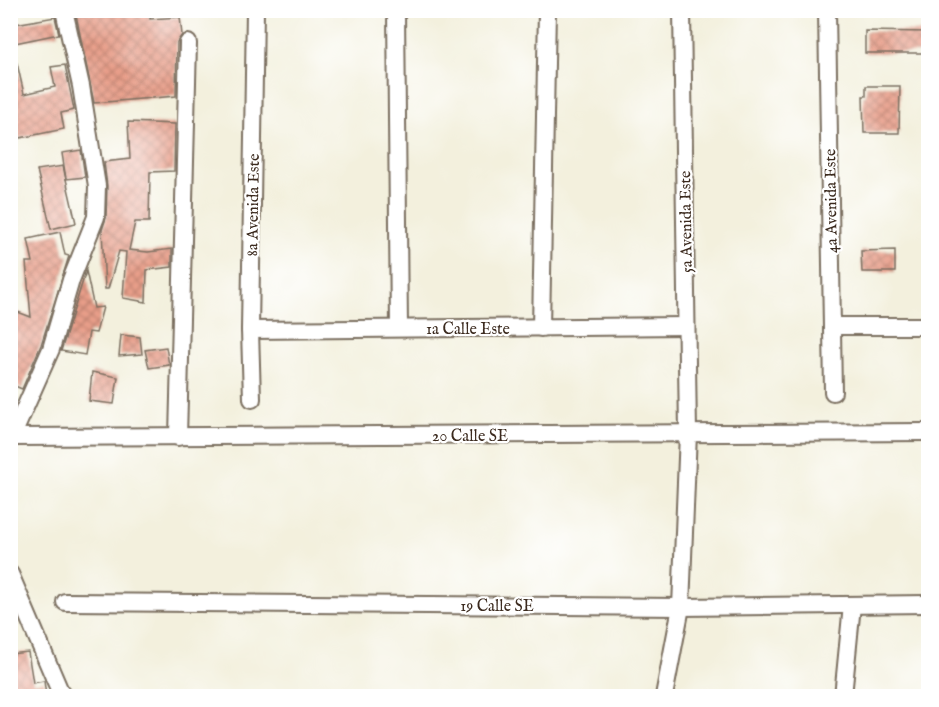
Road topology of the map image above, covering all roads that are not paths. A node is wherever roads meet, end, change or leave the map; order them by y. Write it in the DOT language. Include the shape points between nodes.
graph roads {
  1 [pos="64,10"];
  2 [pos="255,10"];
  3 [pos="396,10"];
  4 [pos="547,10"];
  5 [pos="682,10"];
  6 [pos="827,10"];
  7 [pos="188,43"];
  8 [pos="686,326"];
  9 [pos="832,326"];
  10 [pos="928,326"];
  11 [pos="399,328"];
  12 [pos="541,328"];
  13 [pos="250,330"];
  14 [pos="832,392"];
  15 [pos="252,399"];
  16 [pos="928,432"];
  17 [pos="688,433"];
  18 [pos="11,437"];
  19 [pos="178,437"];
  20 [pos="10,574"];
  21 [pos="65,602"];
  22 [pos="928,604"];
  23 [pos="852,605"];
  24 [pos="681,607"];
  25 [pos="62,696"];
  26 [pos="664,696"];
  27 [pos="843,696"];
  1 -- 18 [label="street" via="97,186 96,217 71,280 51,349"];
  2 -- 13 [label="street, 8a Avenida Este"];
  3 -- 11 [label="street"];
  4 -- 12 [label="street"];
  5 -- 8 [label="street, 5a Avenida Este"];
  6 -- 9 [label="street, 4a Avenida Este"];
  7 -- 19 [label="street"];
  8 -- 12 [label="street, 1a Calle Este"];
  8 -- 17 [label="street, 5a Avenida Este"];
  9 -- 10 [label="street"];
  9 -- 14 [label="street, 4a Avenida Este"];
  11 -- 12 [label="street, 1a Calle Este"];
  11 -- 13 [label="street, 1a Calle Este"];
  13 -- 15 [label="street, 8a Avenida Este"];
  16 -- 17 [label="street, 20 Calle SE"];
  17 -- 19 [label="street, 20 Calle SE"];
  17 -- 24 [label="street, 5a Avenida Este"];
  18 -- 19 [label="street, 20 Calle SE"];
  20 -- 25 [label="street"];
  21 -- 24 [label="street, 19 Calle SE"];
  22 -- 23 [label="street, 19 Calle SE"];
  23 -- 24 [label="street, 19 Calle SE"];
  23 -- 27 [label="street"];
  24 -- 26 [label="street, 5a Avenida Este"];
}
